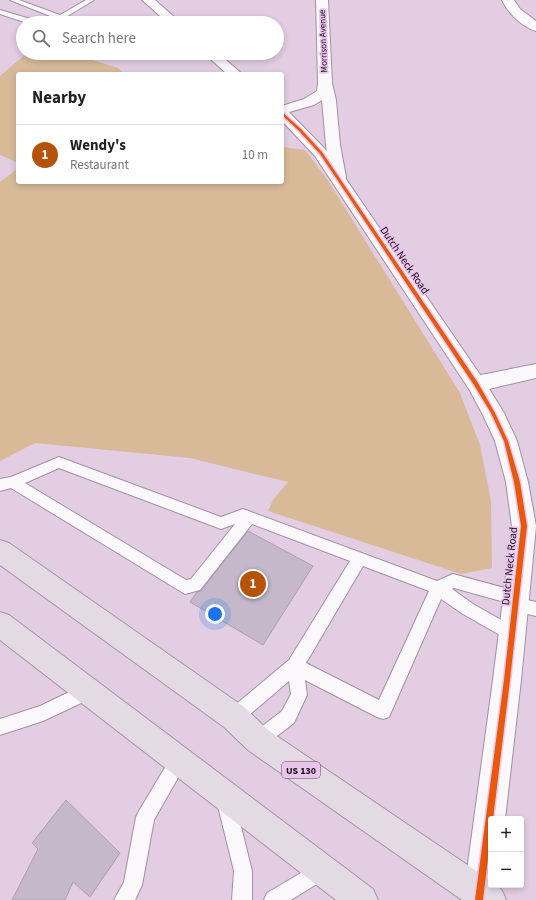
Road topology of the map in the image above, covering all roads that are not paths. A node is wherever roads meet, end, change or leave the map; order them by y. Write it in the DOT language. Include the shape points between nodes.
graph roads {
  1 [pos="13,0"];
  2 [pos="91,0"];
  3 [pos="148,0"];
  4 [pos="322,0"];
  5 [pos="508,0"];
  6 [pos="0,12"];
  7 [pos="57,16"];
  8 [pos="62,16"];
  9 [pos="167,16"];
  10 [pos="16,17"];
  11 [pos="536,27"];
  12 [pos="218,60"];
  13 [pos="233,72"];
  14 [pos="325,83"];
  15 [pos="284,111"];
  16 [pos="284,114"];
  17 [pos="338,177"];
  18 [pos="536,372"];
  19 [pos="476,384"];
  20 [pos="6,484"];
  21 [pos="249,517"];
  22 [pos="0,551"];
  23 [pos="360,558"];
  24 [pos="438,588"];
  25 [pos="522,604"];
  26 [pos="0,624"];
  27 [pos="512,634"];
  28 [pos="294,666"];
  29 [pos="88,691"];
  30 [pos="234,717"];
  31 [pos="0,727"];
  32 [pos="258,740"];
  33 [pos="179,760"];
  34 [pos="224,794"];
  35 [pos="322,870"];
  36 [pos="483,897"];
  37 [pos="124,900"];
  38 [pos="242,900"];
  39 [pos="274,900"];
  40 [pos="362,900"];
  1 -- 7 [label="lane"];
  2 -- 8 [label="lane"];
  3 -- 9 [label="street"];
  4 -- 14 [label="street, Morrison Avenue"];
  5 -- 11 [label="street" via="512,8"];
  6 -- 10 [label="lane"];
  12 -- 13 [label="street"];
  14 -- 15 [label="street, Morrison Avenue" via="323,92 317,98"];
  14 -- 17 [label="street, Morrison Avenue" via="330,100"];
  16 -- 17 [label="street, Dutch Neck Road" via="321,153"];
  17 -- 19 [label="street, Dutch Neck Road"];
  18 -- 19 [label="street"];
  19 -- 25 [label="street, Dutch Neck Road" via="506,441 517,482 524,526"];
  20 -- 21 [label="lane" via="59,462 221,522 243,514"];
  20 -- 21 [label="lane" via="185,587 194,585"];
  21 -- 23 [label="lane"];
  22 -- 30 [label="highway, US 130"];
  23 -- 24 [label="lane"];
  23 -- 28 [label="lane"];
  24 -- 25 [label="lane" via="453,581"];
  24 -- 27 [label="lane"];
  24 -- 28 [label="lane" via="383,711"];
  25 -- 27 [label="street, Dutch Neck Road"];
  26 -- 29 [label="highway"];
  27 -- 36 [label="street, Dutch Neck Road"];
  28 -- 30 [label="lane"];
  28 -- 32 [label="lane" via="300,695 288,717"];
  29 -- 31 [label="lane" via="43,713"];
  29 -- 33 [label="highway"];
  30 -- 32 [label="highway, US 130"];
  32 -- 36 [label="highway, US 130"];
  33 -- 34 [label="highway"];
  33 -- 37 [label="lane" via="145,817 133,886"];
  34 -- 35 [label="highway"];
  34 -- 38 [label="lane" via="243,871"];
  35 -- 39 [label="lane"];
  35 -- 40 [label="highway"];
}
